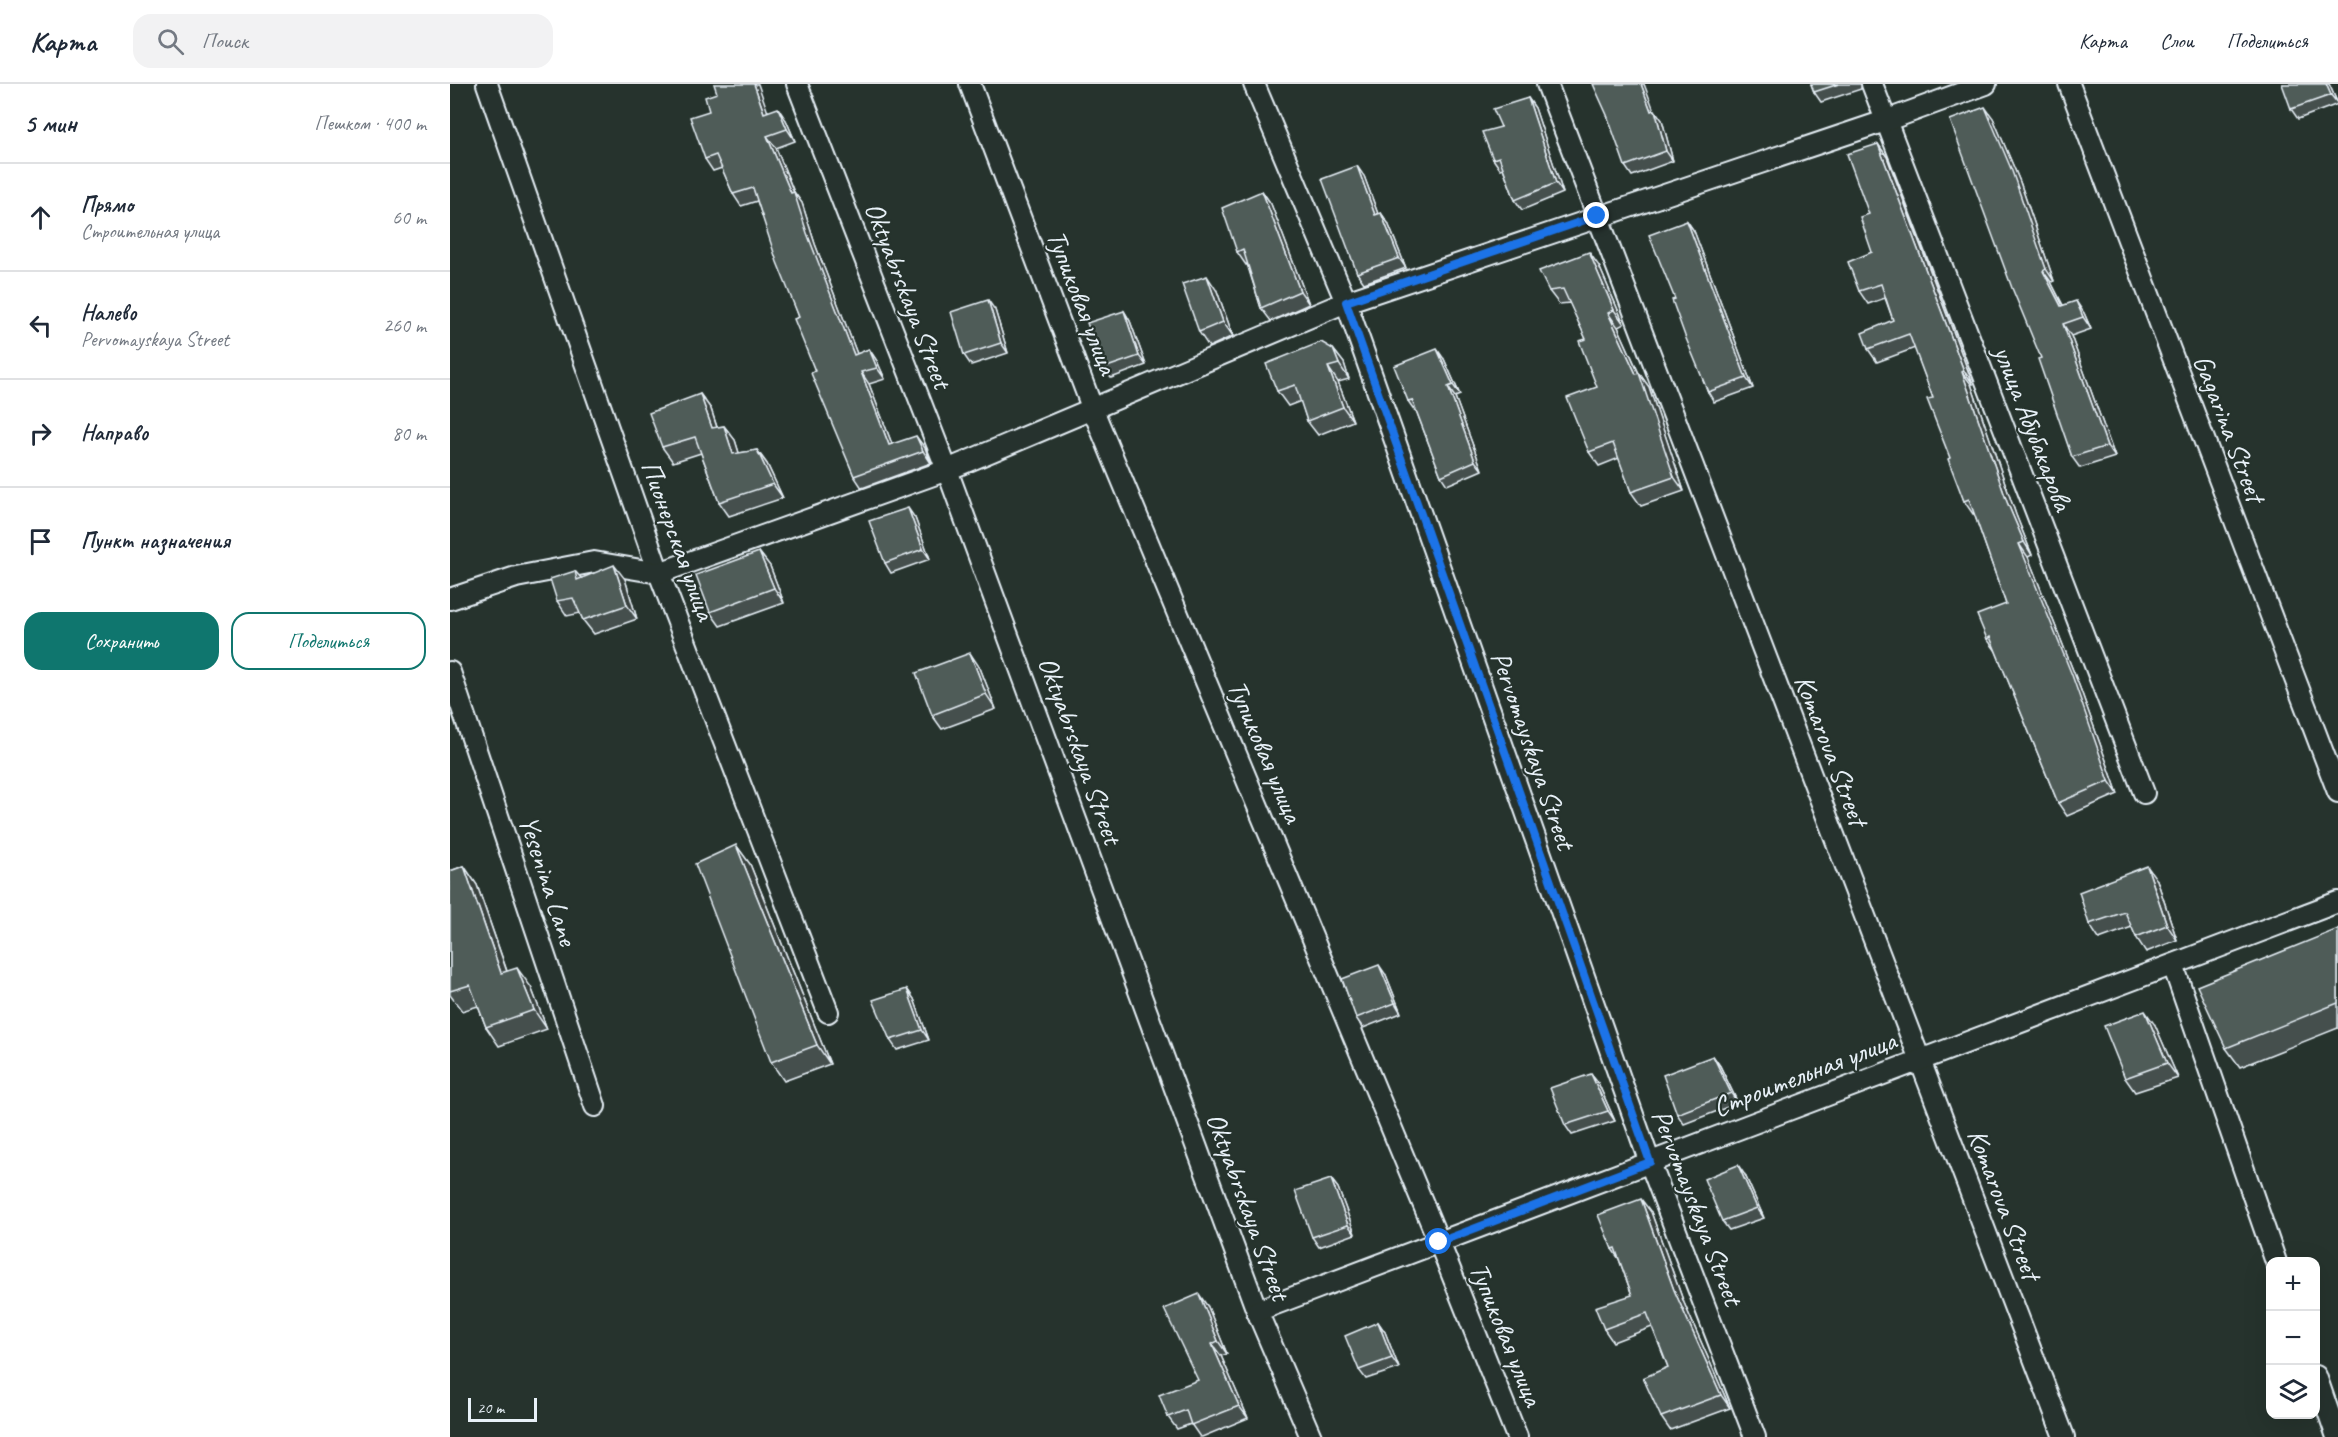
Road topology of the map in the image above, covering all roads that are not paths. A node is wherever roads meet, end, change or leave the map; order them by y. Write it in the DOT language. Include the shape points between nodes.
graph roads {
  1 [pos="487,84"];
  2 [pos="797,84"];
  3 [pos="970,84"];
  4 [pos="1254,84"];
  5 [pos="1547,84"];
  6 [pos="1872,84"];
  7 [pos="1986,84"];
  8 [pos="2069,84"];
  9 [pos="1885,121"];
  10 [pos="1597,216"];
  11 [pos="1346,302"];
  12 [pos="1093,410"];
  13 [pos="947,470"];
  14 [pos="659,573"];
  15 [pos="450,599"];
  16 [pos="450,672"];
  17 [pos="2338,792"];
  18 [pos="2144,793"];
  19 [pos="2338,902"];
  20 [pos="2173,964"];
  21 [pos="828,1012"];
  22 [pos="1920,1060"];
  23 [pos="594,1106"];
  24 [pos="1650,1162"];
  25 [pos="1439,1242"];
  26 [pos="2274,1257"];
  27 [pos="1257,1311"];
  28 [pos="2320,1388"];
  29 [pos="1311,1437"];
  30 [pos="1517,1437"];
  31 [pos="1755,1437"];
  32 [pos="2064,1437"];
  33 [pos="2337,1437"];
  1 -- 14 [label="street, Пионерская улица"];
  2 -- 13 [label="street, Oktyabrskaya Street"];
  3 -- 12 [label="street, Тупиковая улица"];
  4 -- 11 [label="street, Pervomayskaya Street"];
  5 -- 10 [label="street, Komarova Street"];
  6 -- 9 [label="street, улица Абубакарова"];
  7 -- 9 [label="street"];
  8 -- 17 [label="street, Gagarina Street"];
  9 -- 10 [label="street"];
  9 -- 18 [label="street, улица Абубакарова"];
  10 -- 11 [label="street"];
  10 -- 22 [label="street, Komarova Street"];
  11 -- 12 [label="street"];
  11 -- 24 [label="street, Pervomayskaya Street"];
  12 -- 13 [label="street"];
  12 -- 25 [label="street, Тупиковая улица"];
  13 -- 14 [label="street"];
  13 -- 27 [label="street, Oktyabrskaya Street"];
  14 -- 15 [label="street" via="594,562 516,577"];
  14 -- 21 [label="street, Пионерская улица"];
  16 -- 23 [label="street, Yesenina Lane"];
  19 -- 20 [label="street, Строительная улица"];
  20 -- 22 [label="street, Строительная улица"];
  20 -- 26 [label="street"];
  22 -- 24 [label="street, Строительная улица"];
  22 -- 32 [label="street, Komarova Street"];
  24 -- 25 [label="street, Строительная улица"];
  24 -- 31 [label="street, Pervomayskaya Street"];
  25 -- 27 [label="street, Строительная улица"];
  25 -- 30 [label="street, Тупиковая улица"];
  27 -- 29 [label="street, Oktyabrskaya Street"];
  28 -- 33 [label="street"];
}
